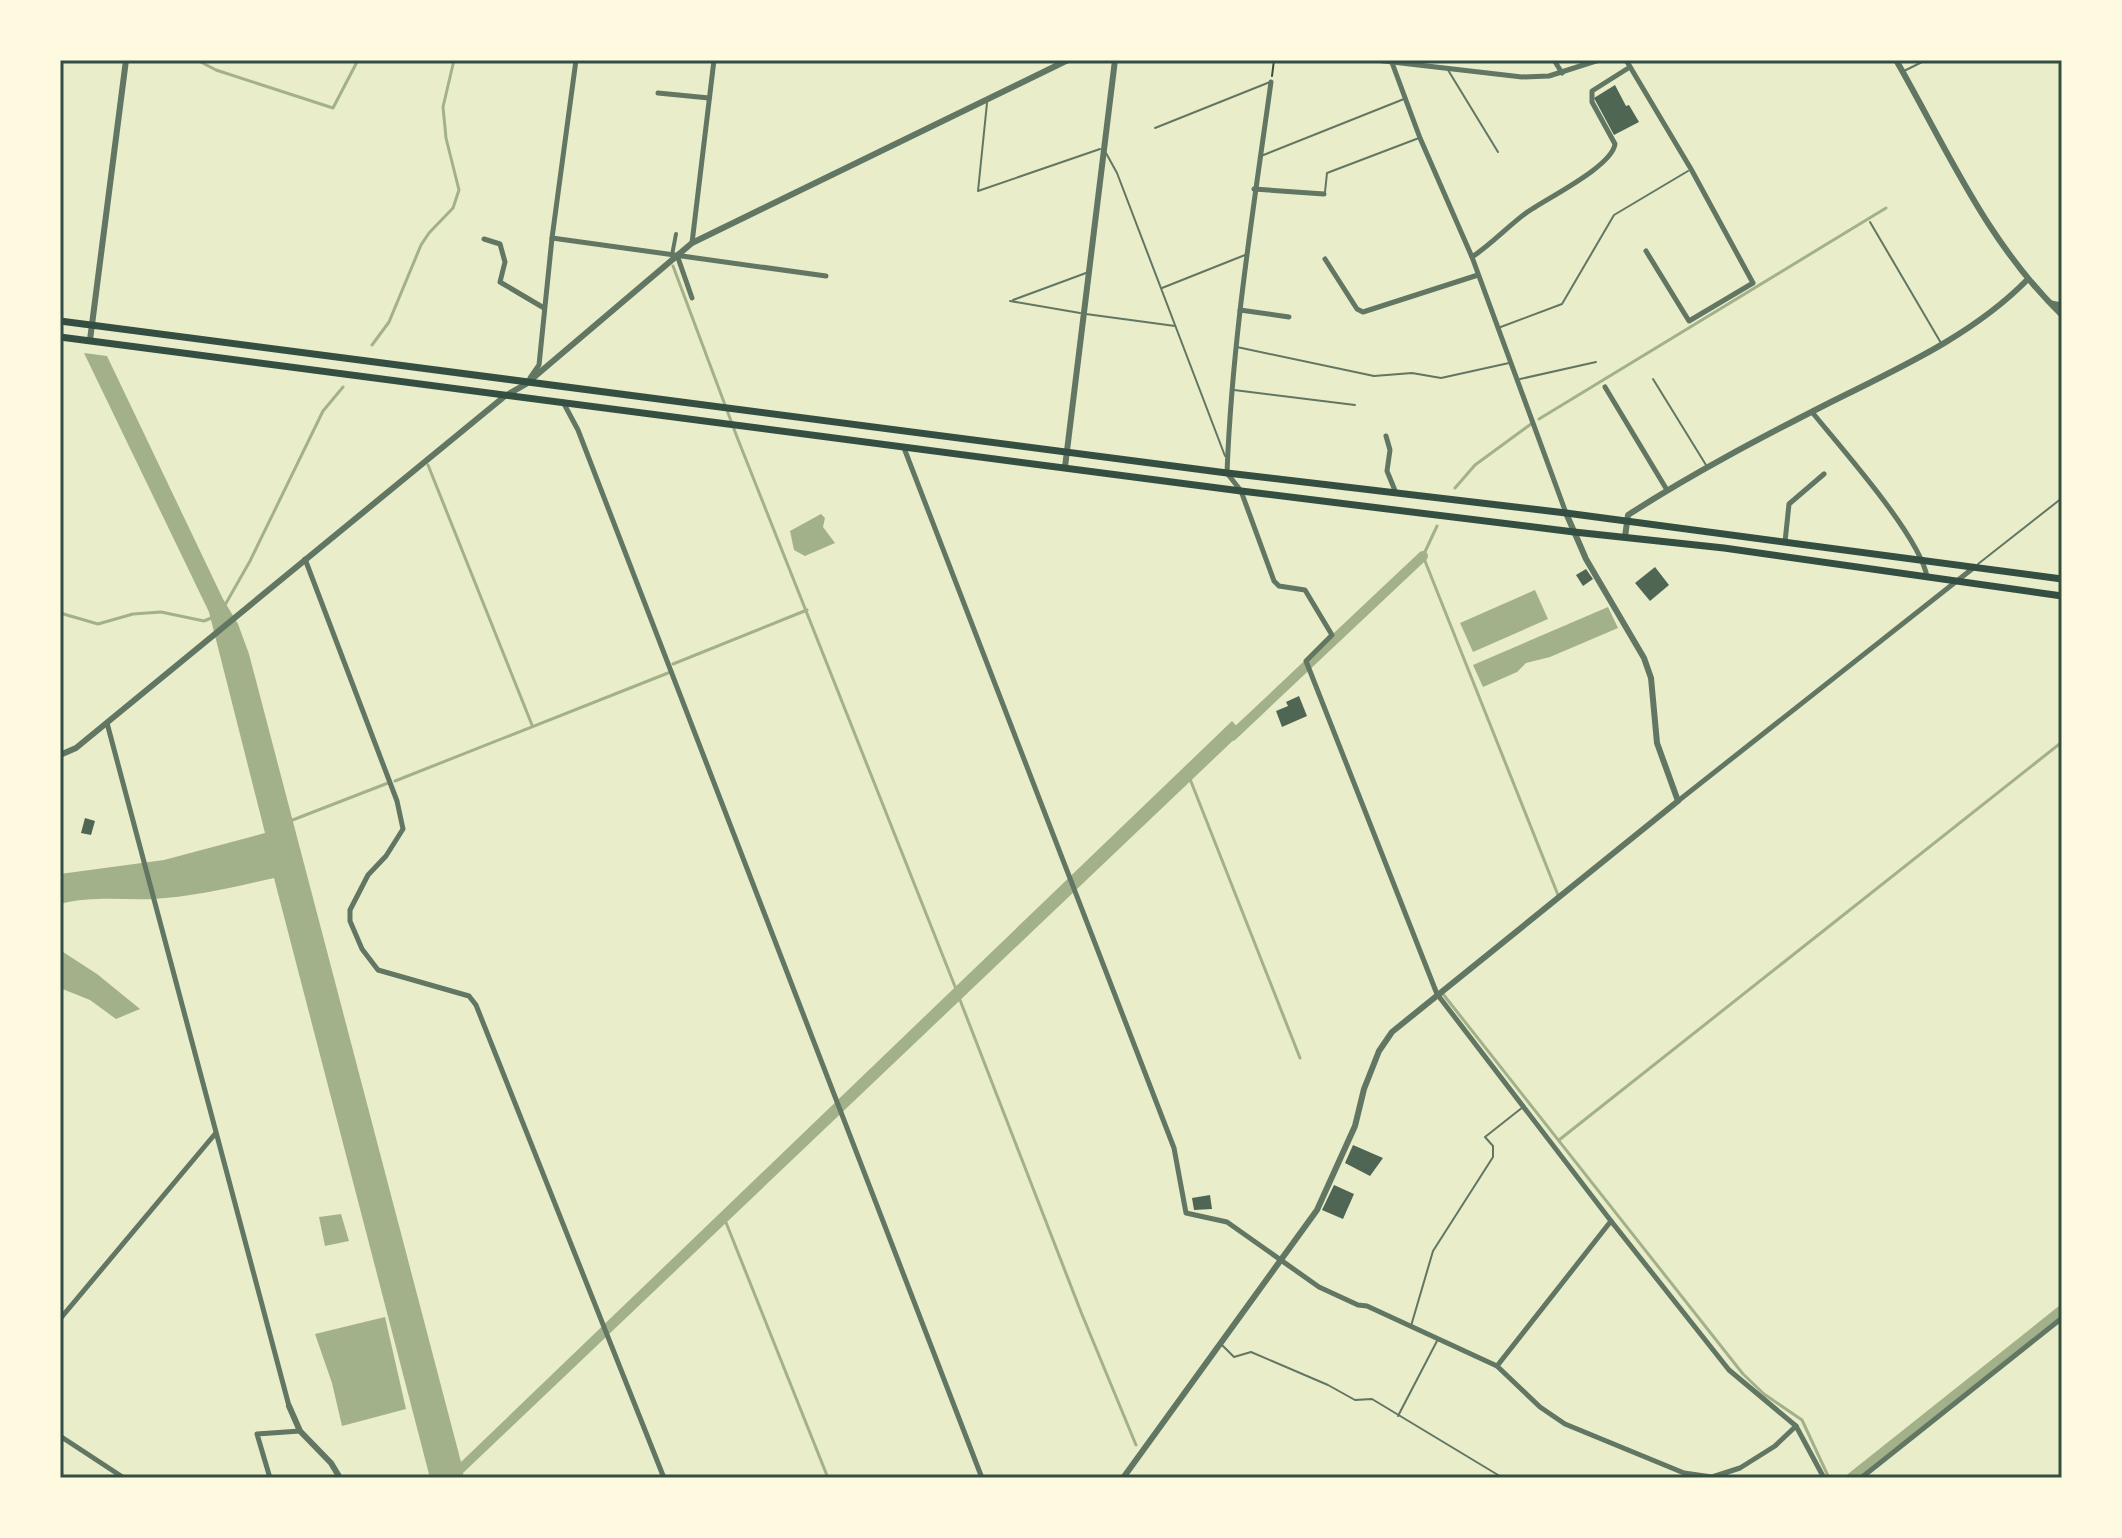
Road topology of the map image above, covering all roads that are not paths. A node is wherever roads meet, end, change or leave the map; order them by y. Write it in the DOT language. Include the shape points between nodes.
graph roads {
  1 [pos="126,60"];
  2 [pos="576,60"];
  3 [pos="714,60"];
  4 [pos="1068,60"];
  5 [pos="1115,60"];
  6 [pos="1375,60"];
  7 [pos="1554,60"];
  8 [pos="1599,60"];
  9 [pos="1626,60"];
  10 [pos="1896,60"];
  11 [pos="1926,60"];
  12 [pos="1391,61"];
  13 [pos="1630,67"];
  14 [pos="1447,69"];
  15 [pos="1902,72"];
  16 [pos="1562,73"];
  17 [pos="1271,82"];
  18 [pos="658,93"];
  19 [pos="709,98"];
  20 [pos="1405,98"];
  21 [pos="987,100"];
  22 [pos="1155,128"];
  23 [pos="1420,138"];
  24 [pos="1105,150"];
  25 [pos="1498,152"];
  26 [pos="1261,156"];
  27 [pos="1691,169"];
  28 [pos="1254,189"];
  29 [pos="1324,194"];
  30 [pos="1870,222"];
  31 [pos="676,234"];
  32 [pos="552,238"];
  33 [pos="484,239"];
  34 [pos="692,243"];
  35 [pos="1646,251"];
  36 [pos="1246,254"];
  37 [pos="675,255"];
  38 [pos="1472,257"];
  39 [pos="1325,259"];
  40 [pos="1091,272"];
  41 [pos="1478,275"];
  42 [pos="826,276"];
  43 [pos="2027,280"];
  44 [pos="1161,288"];
  45 [pos="692,298"];
  46 [pos="2050,303"];
  47 [pos="2062,305"];
  48 [pos="544,308"];
  49 [pos="1240,310"];
  50 [pos="1085,314"];
  51 [pos="2062,315"];
  52 [pos="1289,317"];
  53 [pos="60,321"];
  54 [pos="93,325"];
  55 [pos="1176,326"];
  56 [pos="1497,329"];
  57 [pos="60,337"];
  58 [pos="90,340"];
  59 [pos="1941,344"];
  60 [pos="1236,347"];
  61 [pos="288,353"];
  62 [pos="1596,362"];
  63 [pos="1510,363"];
  64 [pos="287,367"];
  65 [pos="1653,379"];
  66 [pos="1519,380"];
  67 [pos="526,384"];
  68 [pos="1605,387"];
  69 [pos="1230,389"];
  70 [pos="505,396"];
  71 [pos="563,402"];
  72 [pos="1355,405"];
  73 [pos="1812,412"];
  74 [pos="1386,436"];
  75 [pos="903,447"];
  76 [pos="1067,451"];
  77 [pos="1707,466"];
  78 [pos="1065,467"];
  79 [pos="1227,473"];
  80 [pos="1824,474"];
  81 [pos="1667,490"];
  82 [pos="1241,491"];
  83 [pos="1396,493"];
  84 [pos="2062,498"];
  85 [pos="1566,513"];
  86 [pos="1626,521"];
  87 [pos="1574,532"];
  88 [pos="1726,534"];
  89 [pos="1625,537"];
  90 [pos="1785,542"];
  91 [pos="1724,548"];
  92 [pos="305,559"];
  93 [pos="1925,562"];
  94 [pos="1972,569"];
  95 [pos="1927,577"];
  96 [pos="2062,579"];
  97 [pos="1955,582"];
  98 [pos="2062,596"];
  99 [pos="107,723"];
  100 [pos="60,755"];
  101 [pos="1678,801"];
  102 [pos="121,804"];
  103 [pos="129,806"];
  104 [pos="1437,994"];
  105 [pos="1523,1107"];
  106 [pos="215,1133"];
  107 [pos="1611,1221"];
  108 [pos="1281,1263"];
  109 [pos="2062,1318"];
  110 [pos="60,1319"];
  111 [pos="1411,1327"];
  112 [pos="1438,1340"];
  113 [pos="1221,1344"];
  114 [pos="1497,1366"];
  115 [pos="289,1406"];
  116 [pos="1398,1416"];
  117 [pos="1796,1426"];
  118 [pos="300,1431"];
  119 [pos="60,1436"];
  120 [pos="1684,1475"];
  121 [pos="124,1478"];
  122 [pos="270,1478"];
  123 [pos="340,1478"];
  124 [pos="664,1478"];
  125 [pos="982,1478"];
  126 [pos="1123,1478"];
  127 [pos="1503,1478"];
  128 [pos="1824,1478"];
  129 [pos="1861,1478"];
  1 -- 54 [label="street"];
  2 -- 32 [label="street"];
  3 -- 19 [label="street"];
  4 -- 21 [label="street"];
  5 -- 24 [label="street"];
  6 -- 12 [label="street"];
  7 -- 16 [label="street"];
  8 -- 16 [label="street"];
  9 -- 13 [label="street"];
  10 -- 15 [label="street"];
  11 -- 15 [label="lane"];
  12 -- 14 [label="street"];
  12 -- 20 [label="street"];
  13 -- 27 [label="street"];
  13 -- 38 [label="street" via="1592,91 1592,102 1615,144 1612,154"];
  14 -- 16 [label="street" via="1522,77"];
  14 -- 25 [label="lane"];
  15 -- 43 [label="street" via="1973,201"];
  17 -- 22 [label="lane"];
  17 -- 26 [label="street"];
  18 -- 19 [label="street"];
  19 -- 34 [label="street"];
  20 -- 23 [label="street"];
  20 -- 26 [label="lane"];
  21 -- 24 [label="lane" via="978,191"];
  21 -- 34 [label="street"];
  23 -- 29 [label="lane" via="1327,173"];
  23 -- 38 [label="street"];
  24 -- 40 [label="street"];
  24 -- 44 [label="lane"];
  26 -- 28 [label="street"];
  27 -- 35 [label="street" via="1753,283 1689,321"];
  27 -- 56 [label="lane" via="1614,215 1562,304"];
  28 -- 29 [label="street"];
  28 -- 36 [label="street"];
  30 -- 59 [label="lane"];
  31 -- 37 [label="street"];
  32 -- 37 [label="street"];
  32 -- 48 [label="street"];
  33 -- 48 [label="street" via="500,244 505,262 500,282"];
  34 -- 37 [label="street"];
  36 -- 44 [label="lane"];
  36 -- 49 [label="street"];
  37 -- 42 [label="street"];
  37 -- 45 [label="street"];
  37 -- 67 [label="street"];
  38 -- 41 [label="street"];
  39 -- 41 [label="street" via="1363,312"];
  40 -- 50 [label="street"];
  40 -- 50 [label="lane" via="1010,301"];
  41 -- 56 [label="street"];
  43 -- 46 [label="street"];
  43 -- 59 [label="street" via="2006,301"];
  44 -- 55 [label="lane"];
  46 -- 47 [label="street"];
  46 -- 51 [label="street"];
  48 -- 67 [label="street" via="539,365"];
  49 -- 52 [label="street"];
  49 -- 60 [label="street"];
  50 -- 55 [label="lane"];
  50 -- 76 [label="street"];
  53 -- 54 [label="main road"];
  54 -- 58 [label="street"];
  54 -- 61 [label="main road"];
  55 -- 79 [label="lane" via="1221,442"];
  56 -- 63 [label="street"];
  57 -- 58 [label="main road"];
  58 -- 64 [label="main road"];
  59 -- 73 [label="street"];
  60 -- 63 [label="lane" via="1374,376 1412,373 1441,378"];
  60 -- 69 [label="street"];
  61 -- 64 [label="main road"];
  61 -- 67 [label="main road"];
  62 -- 66 [label="lane"];
  63 -- 66 [label="street"];
  64 -- 70 [label="main road"];
  65 -- 77 [label="lane"];
  66 -- 85 [label="street"];
  67 -- 70 [label="street"];
  67 -- 76 [label="main road"];
  68 -- 81 [label="street"];
  69 -- 72 [label="lane"];
  69 -- 79 [label="street"];
  70 -- 71 [label="main road"];
  70 -- 92 [label="street"];
  71 -- 75 [label="main road"];
  71 -- 125 [label="street"];
  73 -- 77 [label="street"];
  73 -- 93 [label="street"];
  74 -- 83 [label="street" via="1387,471"];
  75 -- 78 [label="main road"];
  75 -- 108 [label="street" via="1174,1148 1186,1213 1227,1222"];
  76 -- 78 [label="street"];
  76 -- 79 [label="main road"];
  77 -- 81 [label="street"];
  78 -- 82 [label="main road"];
  79 -- 82 [label="street"];
  79 -- 83 [label="main road"];
  80 -- 90 [label="street" via="1789,504"];
  81 -- 86 [label="street"];
  82 -- 87 [label="main road"];
  82 -- 104 [label="street" via="1274,581 1305,590 1332,635 1306,661"];
  83 -- 85 [label="main road"];
  84 -- 94 [label="lane"];
  85 -- 86 [label="main road"];
  85 -- 87 [label="street"];
  86 -- 88 [label="main road"];
  86 -- 89 [label="street"];
  87 -- 89 [label="main road"];
  87 -- 101 [label="street" via="1644,658 1657,743"];
  88 -- 90 [label="main road"];
  88 -- 91 [label="main road"];
  89 -- 91 [label="main road"];
  90 -- 93 [label="main road"];
  91 -- 95 [label="main road"];
  92 -- 99 [label="street"];
  92 -- 124 [label="street" via="403,829 368,875 350,910 350,921 378,970 473,999"];
  93 -- 94 [label="main road"];
  93 -- 95 [label="street"];
  94 -- 96 [label="main road"];
  94 -- 97 [label="street"];
  95 -- 97 [label="main road"];
  97 -- 98 [label="main road"];
  97 -- 101 [label="street"];
  99 -- 100 [label="street"];
  99 -- 103 [label="street"];
  101 -- 104 [label="street"];
  102 -- 103 [label="street"];
  103 -- 106 [label="street"];
  104 -- 105 [label="street"];
  104 -- 108 [label="street" via="1392,1032 1379,1051 1355,1126 1317,1210"];
  105 -- 107 [label="street"];
  105 -- 111 [label="lane" via="1485,1137 1493,1146 1493,1157 1433,1251"];
  106 -- 110 [label="street"];
  106 -- 115 [label="street"];
  107 -- 114 [label="street"];
  107 -- 117 [label="street" via="1729,1370"];
  108 -- 111 [label="street" via="1319,1287"];
  108 -- 113 [label="street"];
  109 -- 129 [label="street"];
  111 -- 112 [label="street"];
  112 -- 114 [label="street"];
  112 -- 116 [label="lane"];
  113 -- 116 [label="lane" via="1234,1357 1251,1352 1355,1400 1372,1399"];
  113 -- 126 [label="street"];
  114 -- 120 [label="street" via="1565,1424"];
  115 -- 118 [label="street"];
  116 -- 127 [label="lane"];
  117 -- 120 [label="street" via="1740,1468 1712,1477"];
  117 -- 128 [label="street"];
  118 -- 122 [label="street" via="257,1434"];
  118 -- 123 [label="street"];
  119 -- 121 [label="street"];
}
